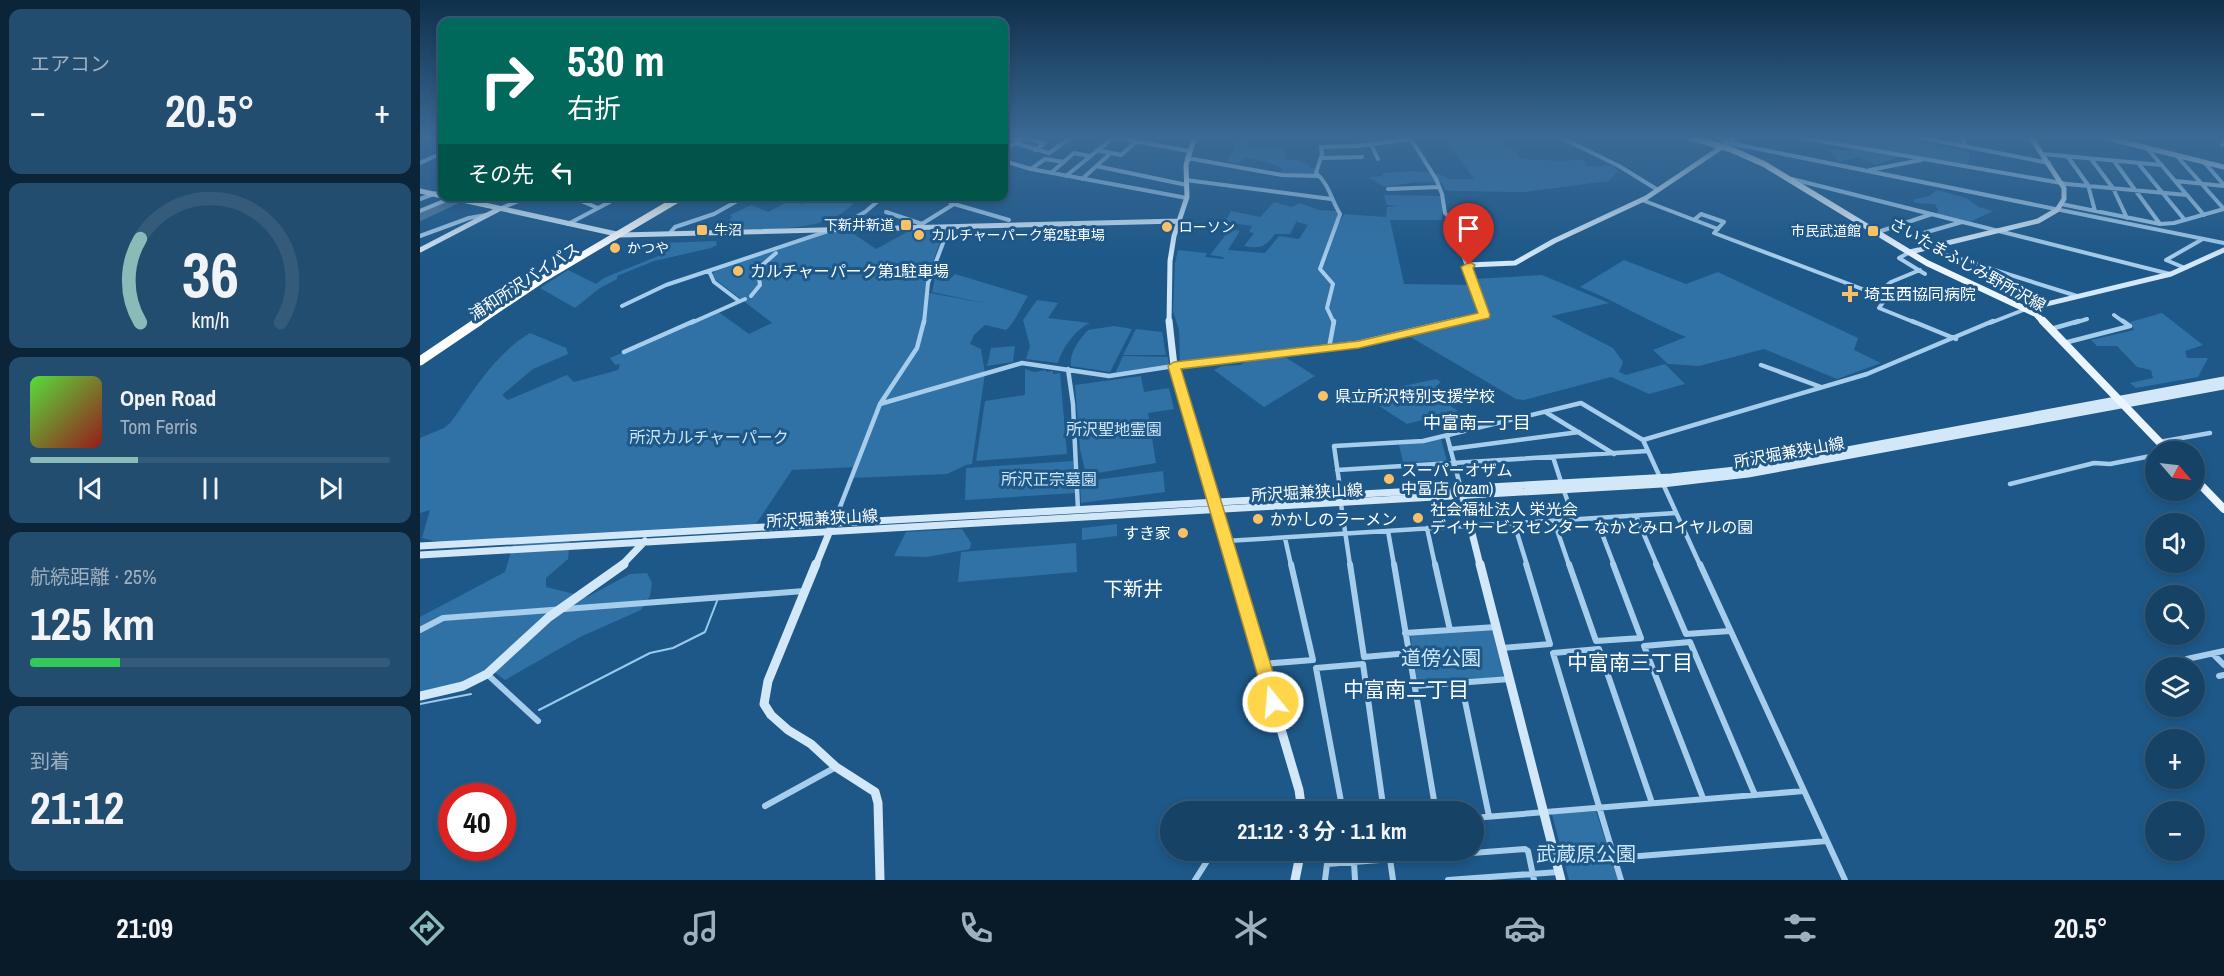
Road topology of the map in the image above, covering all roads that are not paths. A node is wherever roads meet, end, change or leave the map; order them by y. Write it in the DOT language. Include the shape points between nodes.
graph roads {
  1 [pos="1072,177"];
  2 [pos="1159,177"];
  3 [pos="1187,177"];
  4 [pos="1319,177"];
  5 [pos="1435,177"];
  6 [pos="1637,177"];
  7 [pos="1677,177"];
  8 [pos="1788,177"];
  9 [pos="1899,177"];
  10 [pos="2028,177"];
  11 [pos="2057,177"];
  12 [pos="2082,177"];
  13 [pos="2105,177"];
  14 [pos="2127,177"];
  15 [pos="2149,177"];
  16 [pos="2173,177"];
  17 [pos="2195,177"];
  18 [pos="1082,179"];
  19 [pos="1792,179"];
  20 [pos="2176,181"];
  21 [pos="1187,182"];
  22 [pos="2061,183"];
  23 [pos="2200,183"];
  24 [pos="2224,185"];
  25 [pos="2088,186"];
  26 [pos="1439,187"];
  27 [pos="2113,188"];
  28 [pos="1388,189"];
  29 [pos="1658,190"];
  30 [pos="2137,190"];
  31 [pos="420,191"];
  32 [pos="438,192"];
  33 [pos="2162,193"];
  34 [pos="433,194"];
  35 [pos="438,195"];
  36 [pos="2187,195"];
  37 [pos="1187,198"];
  38 [pos="420,199"];
  39 [pos="1331,199"];
  40 [pos="1642,200"];
  41 [pos="443,201"];
  42 [pos="463,201"];
  43 [pos="519,201"];
  44 [pos="580,201"];
  45 [pos="611,201"];
  46 [pos="675,201"];
  47 [pos="738,201"];
  48 [pos="878,201"];
  49 [pos="948,201"];
  50 [pos="954,204"];
  51 [pos="2059,207"];
  52 [pos="598,208"];
  53 [pos="499,209"];
  54 [pos="2224,209"];
  55 [pos="420,211"];
  56 [pos="2095,211"];
  57 [pos="886,212"];
  58 [pos="489,214"];
  59 [pos="1932,214"];
  60 [pos="2204,215"];
  61 [pos="2127,218"];
  62 [pos="2184,219"];
  63 [pos="1009,220"];
  64 [pos="1694,220"];
  65 [pos="1179,221"];
  66 [pos="1962,222"];
  67 [pos="567,224"];
  68 [pos="2160,224"];
  69 [pos="919,226"];
  70 [pos="950,227"];
  71 [pos="1718,229"];
  72 [pos="832,230"];
  73 [pos="1997,231"];
  74 [pos="1878,232"];
  75 [pos="669,234"];
  76 [pos="618,235"];
  77 [pos="420,236"];
  78 [pos="2202,239"];
  79 [pos="2224,243"];
  80 [pos="1937,245"];
  81 [pos="1925,248"];
  82 [pos="420,250"];
  83 [pos="2224,250"];
  84 [pos="1910,252"];
  85 [pos="776,253"];
  86 [pos="1467,267"];
  87 [pos="2185,268"];
  88 [pos="1920,270"];
  89 [pos="709,271"];
  90 [pos="1925,274"];
  91 [pos="2171,274"];
  92 [pos="1876,295"];
  93 [pos="751,296"];
  94 [pos="2080,297"];
  95 [pos="745,299"];
  96 [pos="739,301"];
  97 [pos="622,306"];
  98 [pos="2026,309"];
  99 [pos="2114,315"];
  100 [pos="2087,319"];
  101 [pos="2051,329"];
  102 [pos="1956,339"];
  103 [pos="2064,343"];
  104 [pos="1329,348"];
  105 [pos="624,352"];
  106 [pos="420,361"];
  107 [pos="1761,365"];
  108 [pos="420,366"];
  109 [pos="1174,366"];
  110 [pos="1068,369"];
  111 [pos="2224,380"];
  112 [pos="2224,386"];
  113 [pos="1821,387"];
  114 [pos="2121,402"];
  115 [pos="880,404"];
  116 [pos="1547,413"];
  117 [pos="1580,432"];
  118 [pos="2210,433"];
  119 [pos="1447,436"];
  120 [pos="1643,440"];
  121 [pos="2158,441"];
  122 [pos="2165,441"];
  123 [pos="1450,448"];
  124 [pos="1648,452"];
  125 [pos="1614,454"];
  126 [pos="1553,457"];
  127 [pos="2145,457"];
  128 [pos="1454,463"];
  129 [pos="1337,470"];
  130 [pos="1661,481"];
  131 [pos="2010,484"];
  132 [pos="1563,488"];
  133 [pos="2205,489"];
  134 [pos="1462,493"];
  135 [pos="1341,500"];
  136 [pos="1215,507"];
  137 [pos="2224,509"];
  138 [pos="1078,511"];
  139 [pos="1676,513"];
  140 [pos="1636,516"];
  141 [pos="1596,518"];
  142 [pos="1574,519"];
  143 [pos="1554,520"];
  144 [pos="1514,523"];
  145 [pos="1471,526"];
  146 [pos="831,528"];
  147 [pos="1427,528"];
  148 [pos="1388,531"];
  149 [pos="649,534"];
  150 [pos="1346,534"];
  151 [pos="1285,538"];
  152 [pos="645,542"];
  153 [pos="1225,542"];
  154 [pos="420,546"];
  155 [pos="420,555"];
  156 [pos="807,591"];
  157 [pos="559,608"];
  158 [pos="1496,627"];
  159 [pos="420,630"];
  160 [pos="1450,630"];
  161 [pos="1730,631"];
  162 [pos="1405,633"];
  163 [pos="1502,648"];
  164 [pos="2224,651"];
  165 [pos="1409,653"];
  166 [pos="2213,654"];
  167 [pos="2197,657"];
  168 [pos="1262,664"];
  169 [pos="2224,665"];
  170 [pos="487,674"];
  171 [pos="1510,679"];
  172 [pos="1461,682"];
  173 [pos="1415,686"];
  174 [pos="420,696"];
  175 [pos="538,721"];
  176 [pos="836,767"];
  177 [pos="1804,791"];
  178 [pos="1755,795"];
  179 [pos="1703,798"];
  180 [pos="1300,801"];
  181 [pos="1341,801"];
  182 [pos="1382,801"];
  183 [pos="1434,801"];
  184 [pos="1652,803"];
  185 [pos="765,806"];
  186 [pos="1600,807"];
  187 [pos="1544,811"];
  188 [pos="1489,816"];
  189 [pos="1484,817"];
  190 [pos="1827,841"];
  191 [pos="1484,851"];
  192 [pos="1615,858"];
  193 [pos="1207,861"];
  194 [pos="1299,861"];
  195 [pos="1366,861"];
  196 [pos="1390,861"];
  197 [pos="1354,862"];
  198 [pos="1560,876"];
  199 [pos="1533,877"];
  200 [pos="1497,878"];
  201 [pos="1458,879"];
  202 [pos="880,880"];
  203 [pos="1195,880"];
  204 [pos="1295,880"];
  205 [pos="1325,880"];
  206 [pos="1355,880"];
  207 [pos="1393,880"];
  208 [pos="1448,880"];
  209 [pos="1621,880"];
  210 [pos="1845,880"];
  1 -- 18 [label="street"];
  2 -- 21 [label="street"];
  3 -- 21 [label="street"];
  4 -- 39 [label="street" via="1327,182"];
  5 -- 26 [label="street"];
  6 -- 29 [label="street"];
  7 -- 29 [label="street"];
  8 -- 19 [label="main road, さいたまふじみ野所沢線"];
  9 -- 51 [label="street"];
  10 -- 22 [label="street"];
  11 -- 22 [label="street"];
  12 -- 25 [label="street"];
  13 -- 27 [label="street"];
  14 -- 30 [label="street"];
  15 -- 33 [label="street"];
  16 -- 20 [label="street"];
  17 -- 23 [label="street"];
  18 -- 37 [label="street"];
  19 -- 59 [label="street"];
  19 -- 74 [label="main road, さいたまふじみ野所沢線"];
  20 -- 23 [label="street"];
  20 -- 36 [label="street"];
  21 -- 37 [label="street"];
  21 -- 39 [label="street"];
  22 -- 25 [label="street"];
  22 -- 51 [label="street" via="2065,194"];
  23 -- 24 [label="street"];
  23 -- 54 [label="street"];
  25 -- 27 [label="street"];
  25 -- 56 [label="street"];
  26 -- 28 [label="street"];
  26 -- 86 [label="street" via="1445,213 1462,231 1461,247"];
  27 -- 30 [label="street"];
  27 -- 61 [label="street"];
  29 -- 40 [label="street"];
  30 -- 33 [label="street"];
  30 -- 68 [label="street"];
  31 -- 34 [label="street"];
  32 -- 34 [label="street"];
  33 -- 36 [label="street"];
  33 -- 62 [label="street"];
  34 -- 35 [label="street"];
  34 -- 38 [label="street"];
  36 -- 60 [label="street"];
  37 -- 65 [label="street"];
  39 -- 104 [label="street" via="1340,214 1338,230 1320,269 1333,284 1327,308 1334,320"];
  40 -- 64 [label="street"];
  40 -- 86 [label="street" via="1515,263"];
  41 -- 55 [label="street"];
  42 -- 53 [label="street"];
  43 -- 53 [label="street"];
  44 -- 52 [label="street"];
  45 -- 52 [label="street"];
  46 -- 76 [label="highway, 浦和所沢バイパス"];
  47 -- 75 [label="street" via="719,212 675,227"];
  48 -- 72 [label="street"];
  49 -- 50 [label="street"];
  50 -- 63 [label="street"];
  50 -- 69 [label="street"];
  51 -- 56 [label="street"];
  51 -- 73 [label="street" via="2038,221"];
  51 -- 78 [label="street"];
  52 -- 67 [label="street"];
  53 -- 58 [label="street"];
  53 -- 67 [label="street"];
  54 -- 60 [label="street"];
  56 -- 61 [label="street"];
  57 -- 69 [label="street"];
  58 -- 77 [label="street"];
  58 -- 82 [label="street"];
  59 -- 66 [label="street"];
  59 -- 74 [label="street"];
  60 -- 62 [label="street"];
  61 -- 68 [label="street"];
  62 -- 68 [label="street"];
  64 -- 71 [label="street"];
  64 -- 71 [label="street" via="1701,214 1724,222"];
  65 -- 70 [label="street"];
  65 -- 109 [label="street" via="1169,271 1168,316"];
  66 -- 73 [label="street"];
  66 -- 80 [label="street" via="1920,234"];
  67 -- 76 [label="street"];
  69 -- 70 [label="street"];
  69 -- 72 [label="street"];
  70 -- 115 [label="street" via="928,283 923,328 916,348"];
  71 -- 92 [label="street" via="1714,233"];
  72 -- 75 [label="street"];
  72 -- 89 [label="street"];
  73 -- 80 [label="street"];
  73 -- 91 [label="street"];
  74 -- 84 [label="main road, さいたまふじみ野所沢線"];
  75 -- 76 [label="street"];
  76 -- 106 [label="highway, 浦和所沢バイパス" via="489,313"];
  76 -- 108 [label="highway, 浦和所沢バイパス"];
  78 -- 79 [label="street"];
  78 -- 87 [label="street" via="2166,260"];
  80 -- 81 [label="street"];
  81 -- 84 [label="street"];
  81 -- 94 [label="street"];
  83 -- 87 [label="street"];
  84 -- 88 [label="street" via="1899,258"];
  84 -- 98 [label="main road, さいたまふじみ野所沢線"];
  85 -- 93 [label="street" via="758,269 761,282"];
  86 -- 104 [label="street" via="1484,315"];
  87 -- 91 [label="street"];
  88 -- 90 [label="street"];
  88 -- 92 [label="street" via="1891,282"];
  89 -- 96 [label="street" via="714,282"];
  89 -- 97 [label="street" via="666,285"];
  91 -- 94 [label="street"];
  92 -- 102 [label="street" via="1886,298 1879,308"];
  94 -- 98 [label="street"];
  95 -- 96 [label="street"];
  96 -- 105 [label="street"];
  98 -- 101 [label="main road, さいたまふじみ野所沢線"];
  98 -- 102 [label="street"];
  99 -- 103 [label="street" via="2130,326"];
  100 -- 101 [label="street"];
  101 -- 103 [label="main road, さいたまふじみ野所沢線"];
  102 -- 113 [label="street" via="1867,374"];
  103 -- 114 [label="main road, さいたまふじみ野所沢線"];
  104 -- 109 [label="street"];
  107 -- 113 [label="street"];
  109 -- 110 [label="street" via="1109,376"];
  109 -- 136 [label="street"];
  110 -- 115 [label="street" via="1022,363"];
  110 -- 138 [label="street"];
  111 -- 114 [label="street, 所沢堀兼狭山線"];
  112 -- 114 [label="street, 所沢堀兼狭山線"];
  113 -- 120 [label="street"];
  114 -- 121 [label="main road, さいたまふじみ野所沢線"];
  114 -- 130 [label="street, 所沢堀兼狭山線" via="1748,474"];
  115 -- 146 [label="street"];
  116 -- 117 [label="street"];
  116 -- 119 [label="street"];
  116 -- 120 [label="street" via="1581,403"];
  117 -- 123 [label="street"];
  117 -- 125 [label="street"];
  118 -- 122 [label="street"];
  119 -- 123 [label="street"];
  119 -- 129 [label="street" via="1334,446"];
  120 -- 124 [label="street"];
  123 -- 128 [label="street"];
  124 -- 125 [label="street"];
  124 -- 130 [label="street"];
  125 -- 126 [label="street"];
  126 -- 128 [label="street"];
  126 -- 132 [label="street"];
  127 -- 131 [label="street" via="2094,463"];
  128 -- 129 [label="street"];
  128 -- 134 [label="street"];
  129 -- 135 [label="street"];
  130 -- 132 [label="street, 所沢堀兼狭山線"];
  130 -- 139 [label="street"];
  132 -- 134 [label="street, 所沢堀兼狭山線"];
  132 -- 142 [label="street"];
  133 -- 137 [label="main road"];
  134 -- 135 [label="street, 所沢堀兼狭山線"];
  134 -- 145 [label="street"];
  135 -- 136 [label="street, 所沢堀兼狭山線"];
  135 -- 150 [label="street"];
  136 -- 138 [label="street, 所沢堀兼狭山線"];
  136 -- 146 [label="street, 所沢堀兼狭山線"];
  136 -- 153 [label="street"];
  138 -- 146 [label="street, 所沢堀兼狭山線"];
  139 -- 140 [label="street"];
  139 -- 161 [label="street"];
  140 -- 141 [label="street"];
  140 -- 161 [label="street" via="1686,634"];
  141 -- 142 [label="street"];
  141 -- 143 [label="street" via="1641,638 1596,640"];
  142 -- 143 [label="street"];
  143 -- 144 [label="street"];
  144 -- 145 [label="street"];
  144 -- 163 [label="street" via="1550,644"];
  145 -- 147 [label="street"];
  145 -- 158 [label="street"];
  146 -- 149 [label="street, 所沢堀兼狭山線"];
  146 -- 152 [label="street, 所沢堀兼狭山線"];
  146 -- 156 [label="street"];
  147 -- 148 [label="street"];
  147 -- 160 [label="street"];
  148 -- 150 [label="street"];
  148 -- 162 [label="street"];
  149 -- 152 [label="street"];
  149 -- 154 [label="street, 所沢堀兼狭山線"];
  150 -- 151 [label="street"];
  150 -- 165 [label="street" via="1364,657"];
  151 -- 153 [label="street"];
  151 -- 168 [label="street" via="1313,660"];
  152 -- 155 [label="street, 所沢堀兼狭山線"];
  152 -- 157 [label="street" via="619,569"];
  153 -- 168 [label="street"];
  156 -- 157 [label="street"];
  156 -- 176 [label="street" via="768,681 765,704 779,723"];
  157 -- 159 [label="street" via="443,618"];
  157 -- 170 [label="street"];
  158 -- 160 [label="street"];
  158 -- 163 [label="street"];
  160 -- 162 [label="street"];
  161 -- 177 [label="street"];
  162 -- 165 [label="street"];
  163 -- 171 [label="street"];
  164 -- 166 [label="street"];
  165 -- 173 [label="street"];
  166 -- 167 [label="street"];
  166 -- 169 [label="street"];
  168 -- 180 [label="street"];
  170 -- 174 [label="street" via="463,687"];
  170 -- 175 [label="street"];
  171 -- 172 [label="street"];
  171 -- 187 [label="street"];
  172 -- 173 [label="street"];
  172 -- 188 [label="street"];
  173 -- 183 [label="street"];
  176 -- 185 [label="street"];
  176 -- 202 [label="street" via="870,787 876,795"];
  177 -- 178 [label="street"];
  177 -- 190 [label="street"];
  178 -- 179 [label="street"];
  178 -- 179 [label="street" via="1690,642 1644,646"];
  179 -- 184 [label="street"];
  181 -- 182 [label="street" via="1316,668 1363,664"];
  184 -- 186 [label="street"];
  184 -- 186 [label="street" via="1599,649 1553,653"];
  186 -- 187 [label="street"];
  186 -- 192 [label="street"];
  187 -- 188 [label="street"];
  187 -- 198 [label="street"];
  188 -- 189 [label="street"];
  190 -- 192 [label="street"];
  190 -- 210 [label="street"];
  191 -- 199 [label="street" via="1525,849"];
  192 -- 209 [label="street"];
  193 -- 203 [label="street"];
  194 -- 204 [label="street"];
  195 -- 197 [label="street"];
  196 -- 207 [label="street"];
  197 -- 205 [label="street" via="1328,864"];
  197 -- 206 [label="street"];
  198 -- 199 [label="street"];
  199 -- 200 [label="street"];
  200 -- 201 [label="street"];
  201 -- 208 [label="street"];
}
